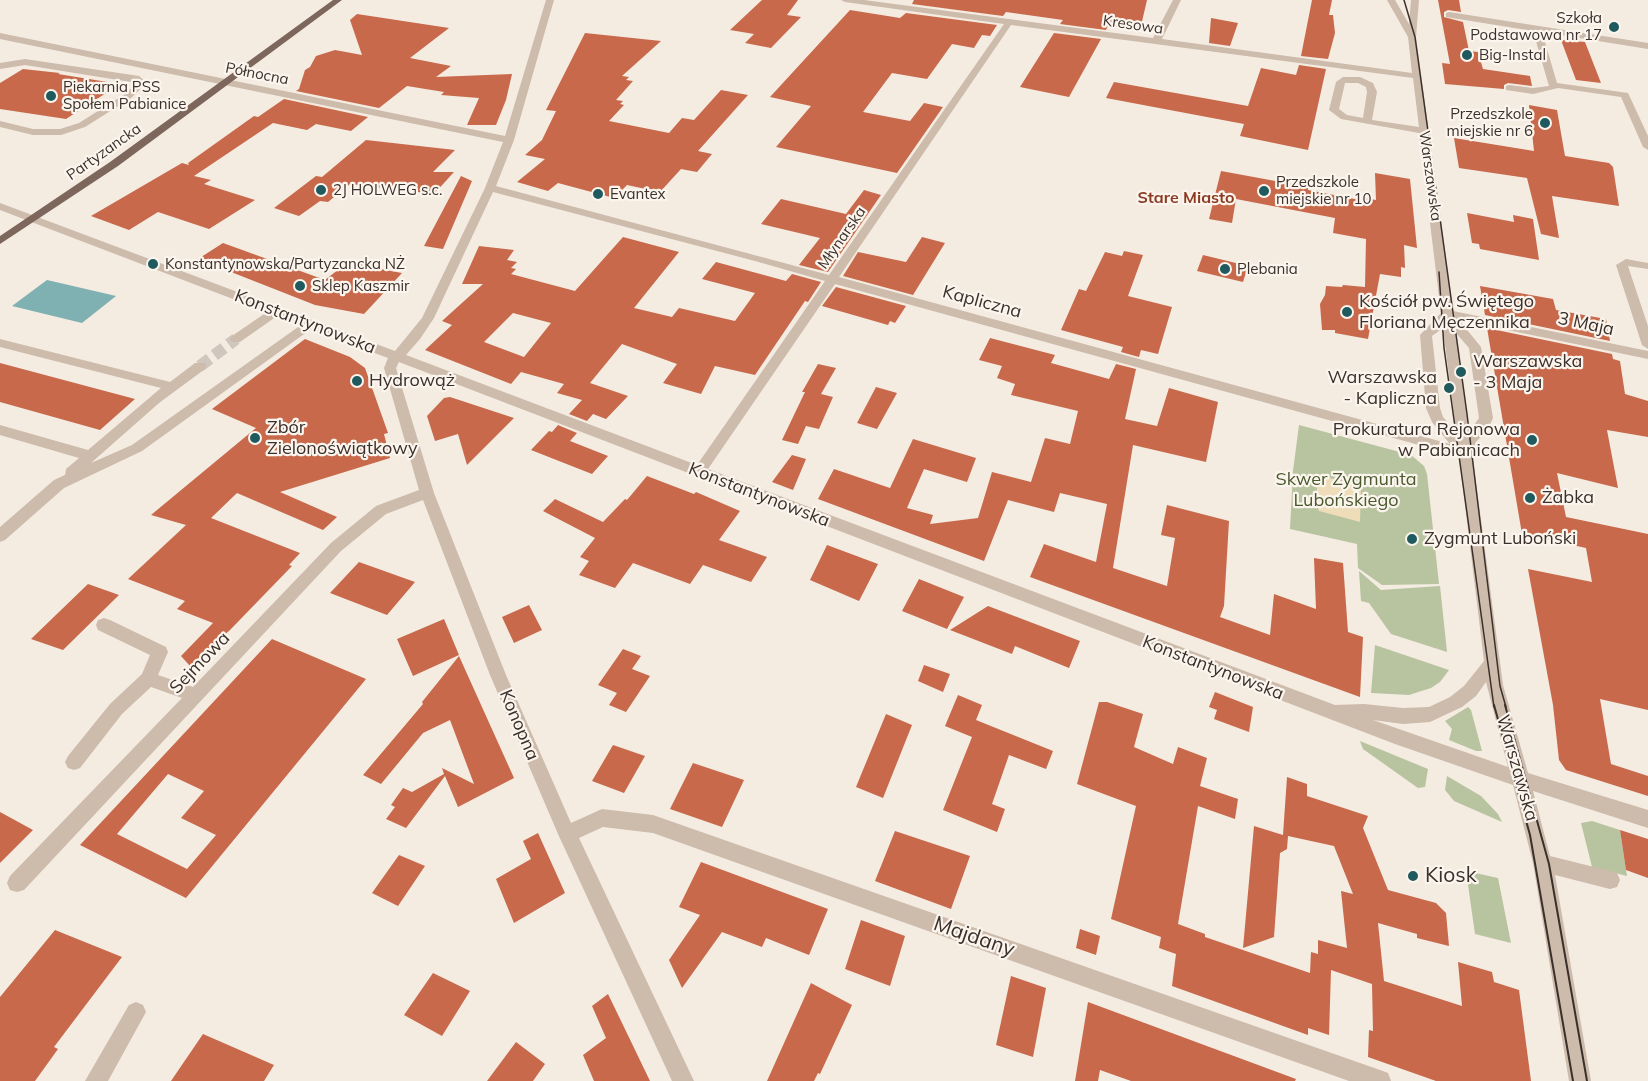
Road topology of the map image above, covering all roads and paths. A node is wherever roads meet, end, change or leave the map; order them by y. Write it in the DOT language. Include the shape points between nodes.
graph roads {
  1 [pos="338,0"];
  2 [pos="550,0"];
  3 [pos="845,0"];
  4 [pos="1178,0"];
  5 [pos="1391,0"];
  6 [pos="1401,0"];
  7 [pos="1415,0"];
  8 [pos="1449,15"];
  9 [pos="1009,22"];
  10 [pos="1537,29"];
  11 [pos="0,36"];
  12 [pos="1412,37"];
  13 [pos="1156,42"];
  14 [pos="1648,46"];
  15 [pos="0,66"];
  16 [pos="1417,76"];
  17 [pos="226,84"];
  18 [pos="1554,85"];
  19 [pos="1509,88"];
  20 [pos="1367,122"];
  21 [pos="0,124"];
  22 [pos="1424,131"];
  23 [pos="509,140"];
  24 [pos="1648,147"];
  25 [pos="490,188"];
  26 [pos="0,206"];
  27 [pos="34,218"];
  28 [pos="0,240"];
  29 [pos="1648,266"];
  30 [pos="831,279"];
  31 [pos="276,311"];
  32 [pos="1447,314"];
  33 [pos="310,324"];
  34 [pos="236,339"];
  35 [pos="0,343"];
  36 [pos="1648,345"];
  37 [pos="1648,355"];
  38 [pos="396,357"];
  39 [pos="200,366"];
  40 [pos="171,387"];
  41 [pos="0,430"];
  42 [pos="1465,453"];
  43 [pos="90,456"];
  44 [pos="699,472"];
  45 [pos="59,484"];
  46 [pos="427,493"];
  47 [pos="0,536"];
  48 [pos="104,625"];
  49 [pos="1492,664"];
  50 [pos="148,679"];
  51 [pos="196,695"];
  52 [pos="1327,711"];
  53 [pos="74,762"];
  54 [pos="1520,779"];
  55 [pos="1648,819"];
  56 [pos="567,834"];
  57 [pos="1543,863"];
  58 [pos="1610,880"];
  59 [pos="17,883"];
  60 [pos="136,1012"];
  61 [pos="96,1081"];
  62 [pos="683,1081"];
  63 [pos="1380,1081"];
  64 [pos="1580,1081"];
  1 -- 17 [label="main road, Partyzancka"];
  2 -- 23 [label="street"];
  3 -- 9 [label="street, Kresowa"];
  4 -- 13 [label="street"];
  5 -- 12 [label="street, Warszawska"];
  6 -- 12 [label="street"];
  7 -- 12 [label="street, Warszawska"];
  8 -- 10 [label="street"];
  9 -- 13 [label="street, Kresowa"];
  9 -- 30 [label="street, Młynarska"];
  10 -- 14 [label="street"];
  10 -- 18 [label="street"];
  11 -- 17 [label="street, Północna"];
  12 -- 16 [label="street, Warszawska"];
  13 -- 16 [label="street, Kresowa"];
  15 -- 21 [label="street" via="25,62 128,77 142,83 82,125 61,132 33,132"];
  16 -- 22 [label="street, Warszawska"];
  17 -- 23 [label="street, Północna"];
  17 -- 27 [label="main road, Partyzancka"];
  18 -- 19 [label="street" via="1553,89 1542,90"];
  18 -- 24 [label="street" via="1625,94"];
  20 -- 20 [label="street" via="1335,112 1343,80 1360,80 1370,85"];
  20 -- 22 [label="street"];
  22 -- 32 [label="street, Warszawska"];
  23 -- 25 [label="street"];
  25 -- 30 [label="street, Kapliczna"];
  25 -- 38 [label="street" via="428,318"];
  26 -- 27 [label="street, Konstantynowska"];
  27 -- 28 [label="main road, Partyzancka"];
  27 -- 31 [label="street, Konstantynowska"];
  29 -- 36 [label="street" via="1626,262 1622,265"];
  30 -- 42 [label="street, Kapliczna"];
  30 -- 44 [label="street, Młynarska"];
  31 -- 33 [label="street, Konstantynowska"];
  31 -- 34 [label="street"];
  32 -- 37 [label="street, 3 Maja"];
  32 -- 42 [label="street, Warszawska"];
  32 -- 42 [label="street" via="1476,347 1486,418"];
  32 -- 42 [label="street" via="1426,335 1433,408 1437,419"];
  33 -- 38 [label="street, Konstantynowska"];
  33 -- 45 [label="street" via="137,448"];
  35 -- 40 [label="street"];
  38 -- 44 [label="street, Konstantynowska"];
  38 -- 46 [label="street, Konopna" via="390,368"];
  39 -- 40 [label="street"];
  40 -- 43 [label="street"];
  41 -- 43 [label="street"];
  42 -- 49 [label="street, Warszawska"];
  43 -- 45 [label="street"];
  44 -- 52 [label="street, Konstantynowska"];
  45 -- 47 [label="street"];
  46 -- 51 [label="street, Sejmowa" via="381,510 359,526"];
  46 -- 56 [label="street, Konopna" via="498,675"];
  48 -- 50 [label="street" via="160,652"];
  49 -- 52 [label="street" via="1470,691 1430,714"];
  49 -- 54 [label="street, Warszawska" via="1501,714"];
  50 -- 51 [label="street"];
  50 -- 53 [label="street" via="116,709"];
  51 -- 59 [label="street, Sejmowa"];
  52 -- 54 [label="street, Konstantynowska"];
  54 -- 55 [label="street, Konstantynowska"];
  54 -- 57 [label="street, Warszawska"];
  56 -- 62 [label="street, Konopna"];
  56 -- 63 [label="street, Majdany" via="602,818 653,824"];
  57 -- 58 [label="street"];
  57 -- 64 [label="street, Warszawska"];
  60 -- 61 [label="street"];
}
